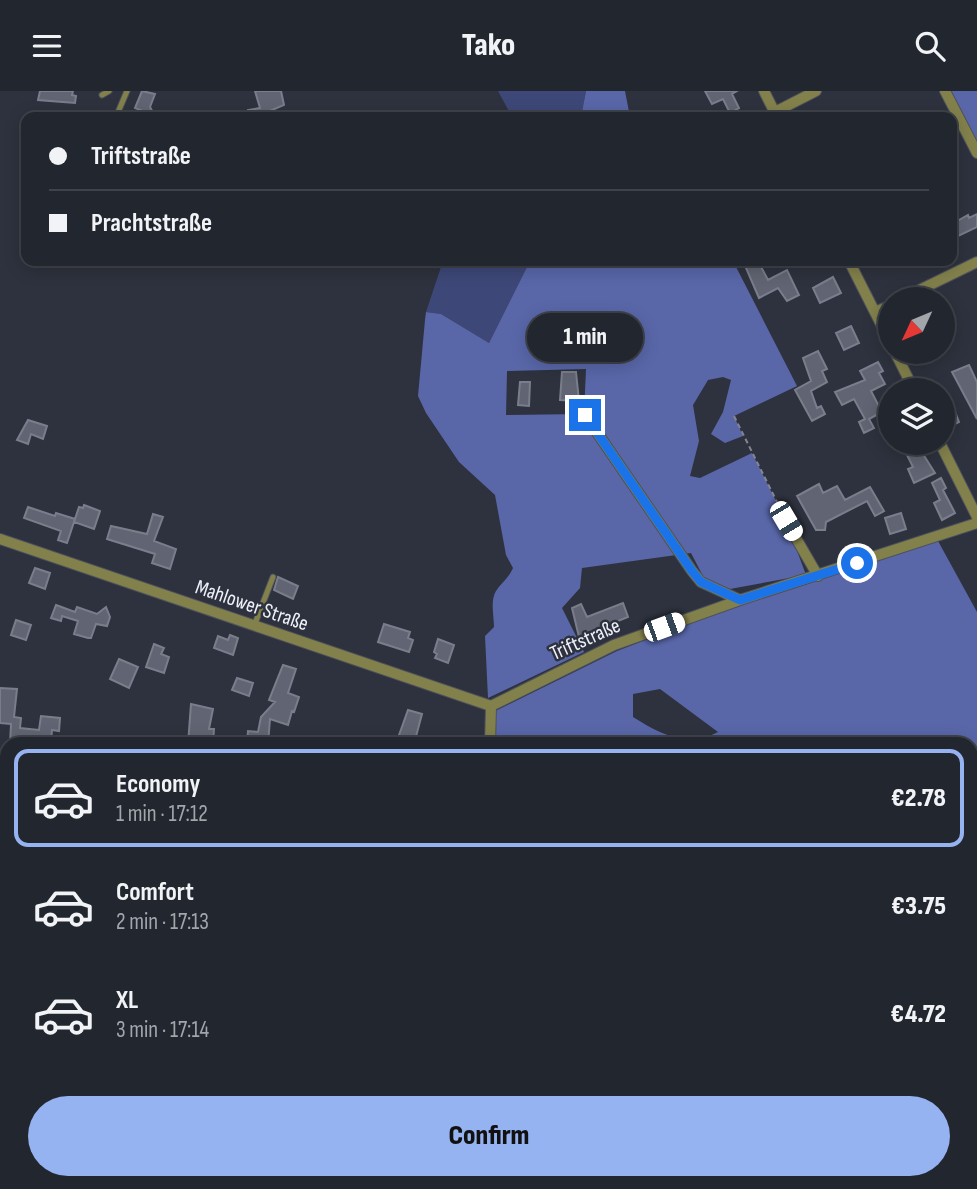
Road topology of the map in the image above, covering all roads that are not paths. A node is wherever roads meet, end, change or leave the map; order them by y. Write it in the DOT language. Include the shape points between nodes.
graph roads {
  1 [pos="109,91"];
  2 [pos="127,91"];
  3 [pos="764,91"];
  4 [pos="816,91"];
  5 [pos="945,91"];
  6 [pos="102,95"];
  7 [pos="118,112"];
  8 [pos="774,112"];
  9 [pos="781,112"];
  10 [pos="956,112"];
  11 [pos="957,114"];
  12 [pos="977,153"];
  13 [pos="977,262"];
  14 [pos="852,266"];
  15 [pos="926,287"];
  16 [pos="878,311"];
  17 [pos="875,312"];
  18 [pos="878,318"];
  19 [pos="585,415"];
  20 [pos="946,455"];
  21 [pos="977,517"];
  22 [pos="786,521"];
  23 [pos="977,523"];
  24 [pos="0,539"];
  25 [pos="818,576"];
  26 [pos="273,577"];
  27 [pos="740,600"];
  28 [pos="254,626"];
  29 [pos="491,706"];
  30 [pos="490,737"];
  1 -- 6 [label="lane"];
  2 -- 7 [label="lane"];
  3 -- 8 [label="street"];
  4 -- 9 [label="street"];
  5 -- 10 [label="street"];
  11 -- 12 [label="street"];
  13 -- 15 [label="street"];
  14 -- 17 [label="street"];
  16 -- 17 [label="street"];
  17 -- 18 [label="street"];
  19 -- 27 [label="street" via="701,582"];
  20 -- 21 [label="street"];
  22 -- 25 [label="street"];
  23 -- 25 [label="street, Triftstraße"];
  24 -- 28 [label="street, Mahlower Straße"];
  25 -- 27 [label="street, Triftstraße"];
  26 -- 28 [label="lane"];
  27 -- 29 [label="street, Triftstraße" via="614,645"];
  28 -- 29 [label="street, Mahlower Straße"];
  29 -- 30 [label="street"];
}
